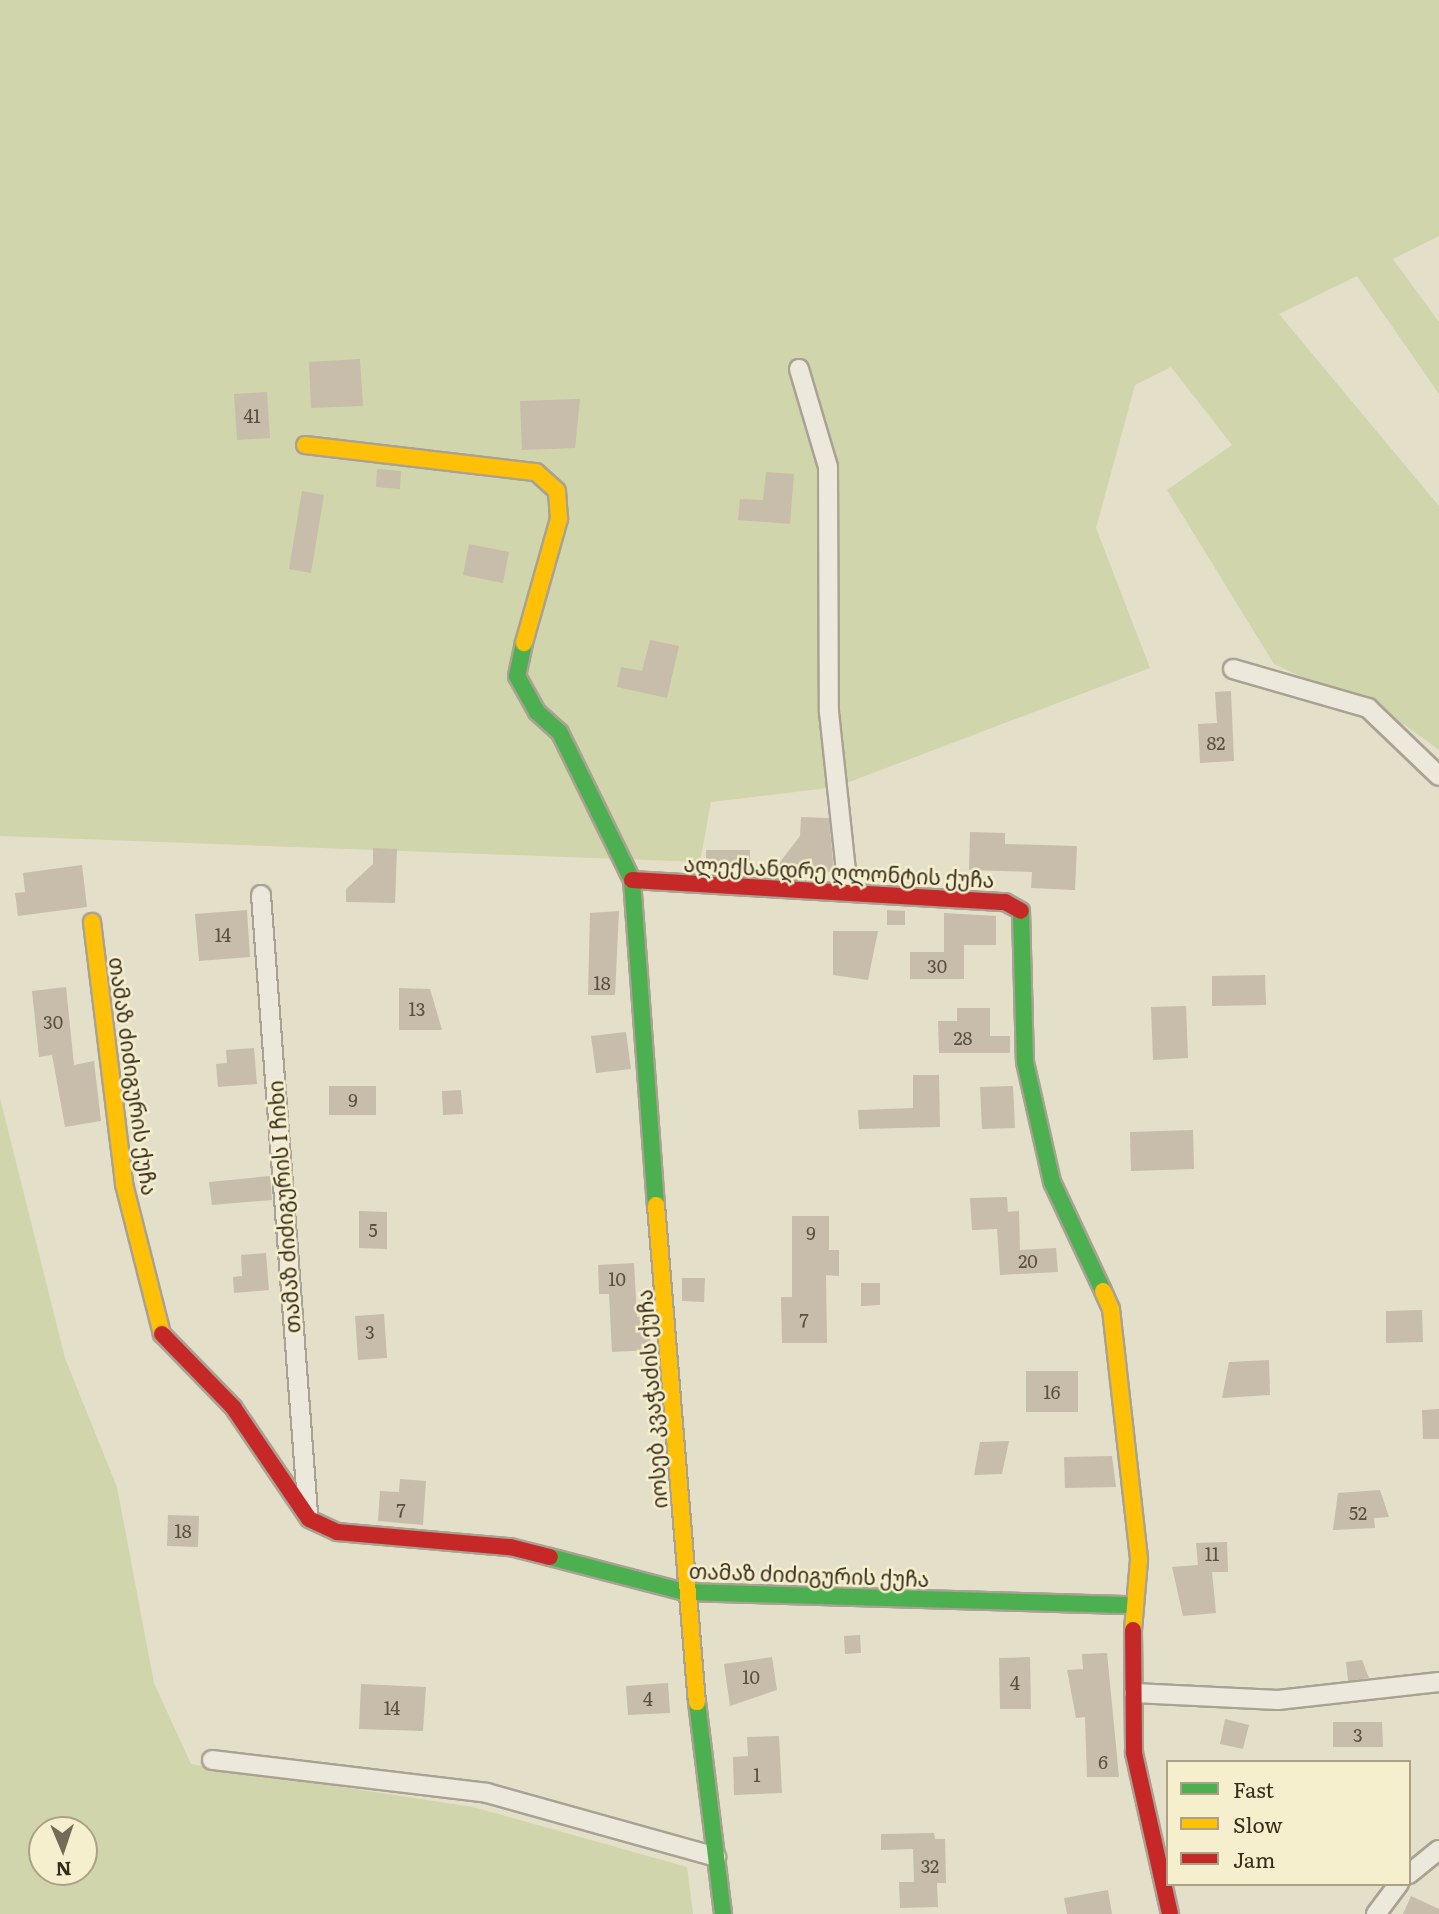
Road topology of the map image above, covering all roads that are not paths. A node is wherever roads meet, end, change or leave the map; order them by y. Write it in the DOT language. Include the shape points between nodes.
graph roads {
  1 [pos="799,369"];
  2 [pos="306,444"];
  3 [pos="1233,669"];
  4 [pos="1439,776"];
  5 [pos="632,880"];
  6 [pos="848,890"];
  7 [pos="261,895"];
  8 [pos="92,922"];
  9 [pos="309,1519"];
  10 [pos="684,1592"];
  11 [pos="1133,1605"];
  12 [pos="1439,1682"];
  13 [pos="1134,1693"];
  14 [pos="212,1759"];
  15 [pos="1439,1850"];
  16 [pos="716,1857"];
  17 [pos="1411,1872"];
  18 [pos="1397,1886"];
  19 [pos="723,1914"];
  20 [pos="1170,1914"];
  21 [pos="1376,1914"];
  1 -- 6 [label="street" via="828,467 829,712"];
  2 -- 5 [label="street" via="536,472 557,491 559,519 537,580 517,676 537,712 560,733"];
  3 -- 4 [label="street" via="1368,708"];
  5 -- 6 [label="street, ალექსანდრე ღლონტის ქუჩა"];
  5 -- 10 [label="street, იოსებ კვაჭაძის ქუჩა"];
  6 -- 11 [label="street, ალექსანდრე ღლონტის ქუჩა" via="1004,902 1023,912 1025,1062 1052,1182 1111,1309 1139,1560"];
  7 -- 9 [label="street, თამაზ ძიძიგურის I ჩიხი"];
  8 -- 9 [label="street, თამაზ ძიძიგურის ქუჩა" via="124,1184 163,1339 233,1407"];
  9 -- 10 [label="street, თამაზ ძიძიგურის ქუჩა" via="337,1532 510,1547"];
  10 -- 11 [label="street, თამაზ ძიძიგურის ქუჩა"];
  10 -- 16 [label="street, იოსებ კვაჭაძის ქუჩა"];
  11 -- 13 [label="street, ალექსანდრე ღლონტის ქუჩა"];
  12 -- 13 [label="street" via="1278,1700"];
  13 -- 20 [label="street, ალექსანდრე ღლონტის ქუჩა" via="1134,1754"];
  14 -- 16 [label="street" via="487,1793"];
  15 -- 17 [label="street"];
  16 -- 19 [label="street, იოსებ კვაჭაძის ქუჩა"];
  18 -- 21 [label="street"];
}
